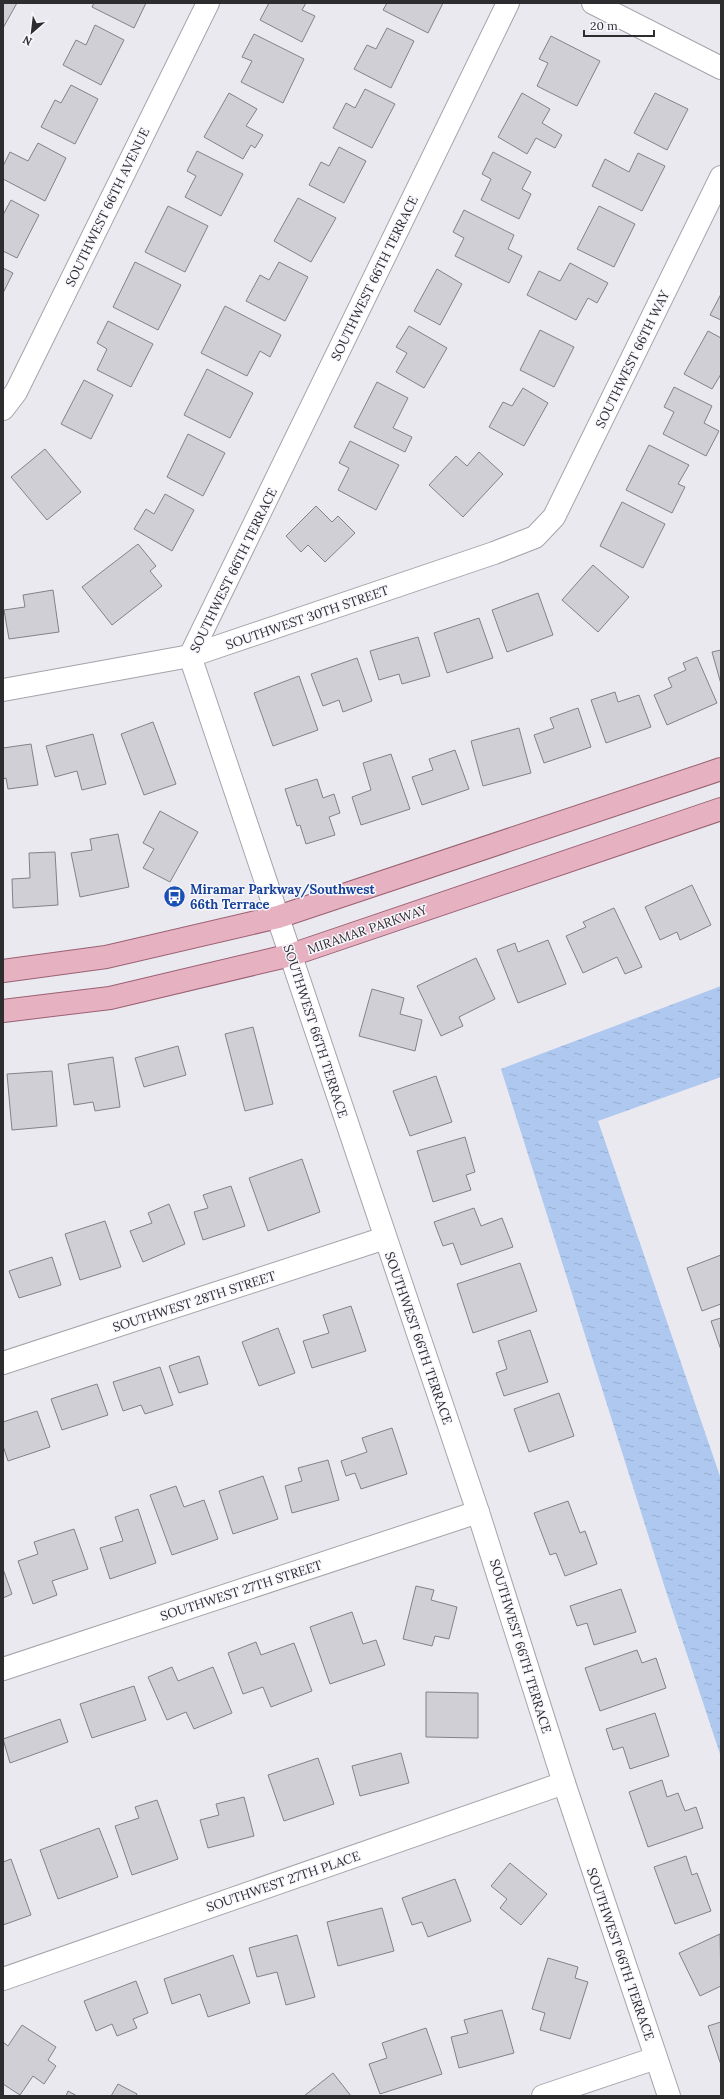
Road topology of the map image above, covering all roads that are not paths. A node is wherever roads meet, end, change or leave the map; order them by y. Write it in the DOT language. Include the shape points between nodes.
graph roads {
  1 [pos="208,3"];
  2 [pos="508,3"];
  3 [pos="593,3"];
  4 [pos="721,68"];
  5 [pos="721,177"];
  6 [pos="3,409"];
  7 [pos="536,537"];
  8 [pos="190,656"];
  9 [pos="3,690"];
  10 [pos="721,768"];
  11 [pos="721,809"];
  12 [pos="278,916"];
  13 [pos="291,955"];
  14 [pos="3,971"];
  15 [pos="3,1011"];
  16 [pos="385,1238"];
  17 [pos="3,1363"];
  18 [pos="478,1512"];
  19 [pos="3,1669"];
  20 [pos="564,1783"];
  21 [pos="3,1978"];
  22 [pos="656,2058"];
  23 [pos="543,2096"];
  24 [pos="669,2096"];
  1 -- 6 [label="street, SOUTHWEST 66TH AVENUE" via="16,392"];
  2 -- 8 [label="street, SOUTHWEST 66TH TERRACE"];
  3 -- 4 [label="street"];
  5 -- 7 [label="street, SOUTHWEST 66TH WAY" via="554,517"];
  7 -- 8 [label="street, SOUTHWEST 30TH STREET" via="494,554"];
  8 -- 9 [label="street, SOUTHWEST 30TH STREET"];
  8 -- 12 [label="street, SOUTHWEST 66TH TERRACE"];
  10 -- 12 [label="main road"];
  11 -- 13 [label="main road, MIRAMAR PARKWAY"];
  12 -- 13 [label="street, SOUTHWEST 66TH TERRACE"];
  12 -- 14 [label="main road" via="106,957"];
  13 -- 15 [label="main road, MIRAMAR PARKWAY" via="110,998"];
  13 -- 16 [label="street, SOUTHWEST 66TH TERRACE"];
  16 -- 17 [label="street, SOUTHWEST 28TH STREET"];
  16 -- 18 [label="street, SOUTHWEST 66TH TERRACE"];
  18 -- 19 [label="street, SOUTHWEST 27TH STREET"];
  18 -- 20 [label="street, SOUTHWEST 66TH TERRACE"];
  20 -- 21 [label="street, SOUTHWEST 27TH PLACE"];
  20 -- 22 [label="street, SOUTHWEST 66TH TERRACE"];
  22 -- 23 [label="street"];
  22 -- 24 [label="street, SOUTHWEST 66TH TERRACE"];
}
